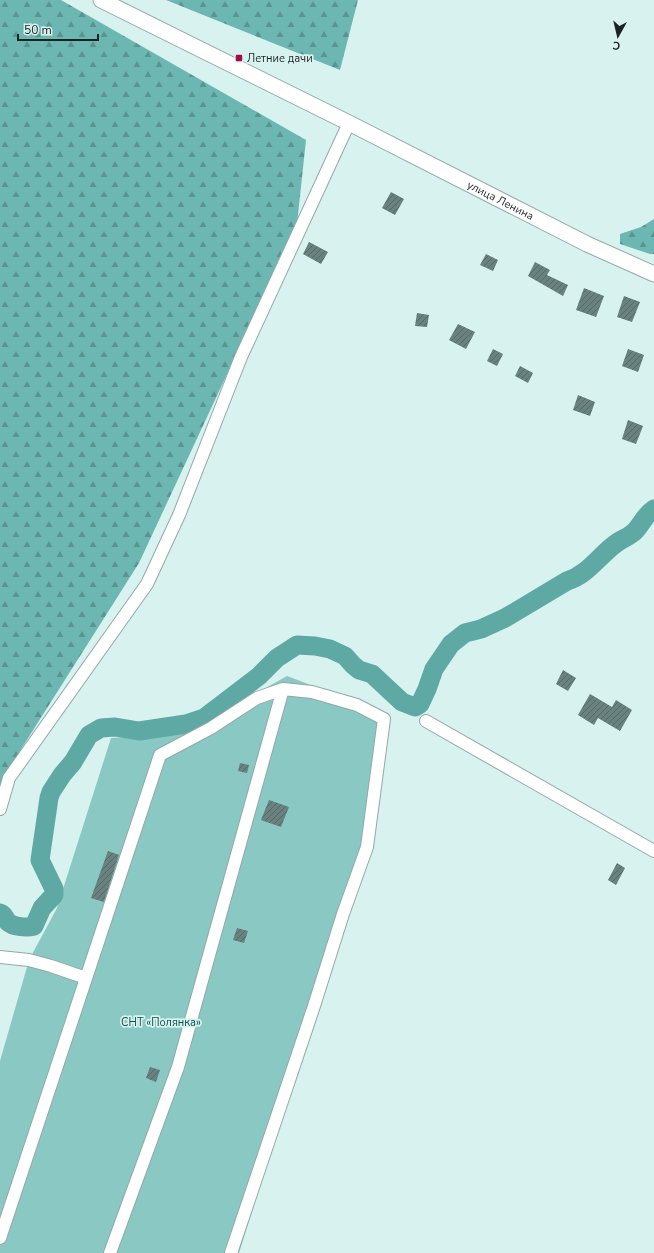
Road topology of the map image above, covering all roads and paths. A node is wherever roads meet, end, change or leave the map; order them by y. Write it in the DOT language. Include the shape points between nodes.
graph roads {
  1 [pos="101,0"];
  2 [pos="349,123"];
  3 [pos="654,274"];
  4 [pos="283,689"];
  5 [pos="426,721"];
  6 [pos="0,809"];
  7 [pos="654,851"];
  8 [pos="0,957"];
  9 [pos="86,978"];
  10 [pos="0,1238"];
  11 [pos="110,1253"];
  12 [pos="231,1253"];
  1 -- 2 [label="street, улица Ленина"];
  2 -- 3 [label="street, улица Ленина" via="587,244"];
  2 -- 6 [label="street" via="241,357 179,515 147,584 9,778"];
  4 -- 9 [label="street" via="257,698 211,728 160,755"];
  4 -- 11 [label="street" via="178,1067"];
  4 -- 12 [label="street" via="312,692 357,705 384,719 367,847"];
  5 -- 7 [label="street"];
  8 -- 9 [label="street" via="36,962"];
  9 -- 10 [label="street"];
}
